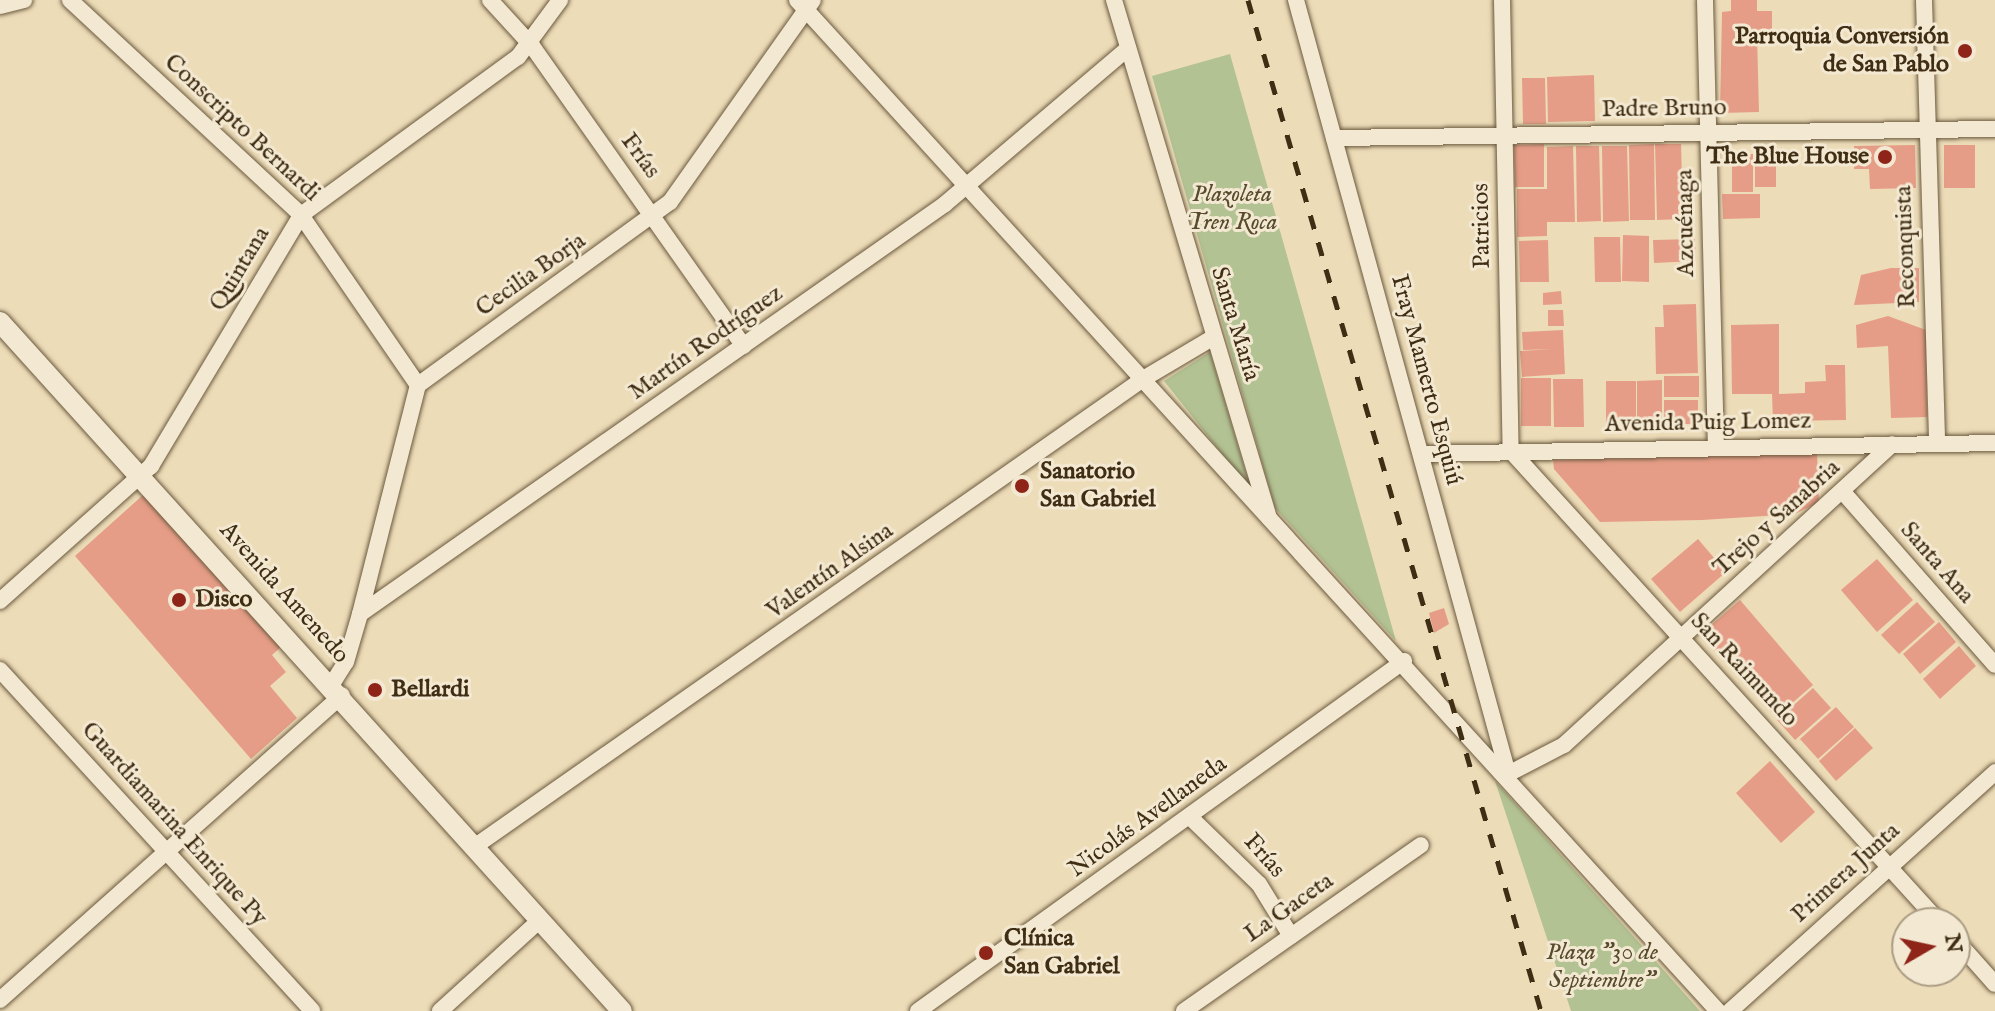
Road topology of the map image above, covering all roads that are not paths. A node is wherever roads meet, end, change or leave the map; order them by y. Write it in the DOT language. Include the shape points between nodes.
graph roads {
  1 [pos="24,0"];
  2 [pos="70,0"];
  3 [pos="490,0"];
  4 [pos="560,0"];
  5 [pos="1114,0"];
  6 [pos="1296,0"];
  7 [pos="1502,0"];
  8 [pos="1705,0"];
  9 [pos="1924,0"];
  10 [pos="805,3"];
  11 [pos="0,6"];
  12 [pos="532,46"];
  13 [pos="1128,48"];
  14 [pos="1995,129"];
  15 [pos="1926,130"];
  16 [pos="1708,132"];
  17 [pos="1505,135"];
  18 [pos="1334,138"];
  19 [pos="966,188"];
  20 [pos="301,215"];
  21 [pos="654,217"];
  22 [pos="0,322"];
  23 [pos="1214,337"];
  24 [pos="744,346"];
  25 [pos="1143,379"];
  26 [pos="418,385"];
  27 [pos="1937,443"];
  28 [pos="1995,443"];
  29 [pos="1892,444"];
  30 [pos="1716,445"];
  31 [pos="1511,451"];
  32 [pos="1422,454"];
  33 [pos="141,477"];
  34 [pos="1843,492"];
  35 [pos="1271,524"];
  36 [pos="0,601"];
  37 [pos="360,614"];
  38 [pos="1681,636"];
  39 [pos="1404,661"];
  40 [pos="1995,665"];
  41 [pos="0,670"];
  42 [pos="337,690"];
  43 [pos="1995,772"];
  44 [pos="1508,774"];
  45 [pos="1190,817"];
  46 [pos="1421,845"];
  47 [pos="474,847"];
  48 [pos="167,850"];
  49 [pos="1889,866"];
  50 [pos="1926,907"];
  51 [pos="540,920"];
  52 [pos="1291,936"];
  53 [pos="1971,957"];
  54 [pos="1995,984"];
  55 [pos="0,1001"];
  56 [pos="8,1011"];
  57 [pos="312,1011"];
  58 [pos="440,1011"];
  59 [pos="622,1011"];
  60 [pos="918,1011"];
  61 [pos="1184,1011"];
  62 [pos="1718,1011"];
  63 [pos="1730,1011"];
  1 -- 11 [label="street"];
  2 -- 20 [label="street, Conscripto Bernardi"];
  3 -- 12 [label="street, Frías"];
  4 -- 12 [label="street, Quintana"];
  5 -- 13 [label="street, Santa María"];
  6 -- 18 [label="street, Fray Mamerto Esquiú"];
  7 -- 17 [label="street, Patricios"];
  8 -- 16 [label="street, Azcuénaga"];
  9 -- 15 [label="street, Reconquista"];
  10 -- 19 [label="street"];
  10 -- 21 [label="street, Cecilia Borja"];
  12 -- 20 [label="street, Quintana"];
  12 -- 21 [label="street, Frías"];
  13 -- 19 [label="street, Martín Rodríguez"];
  13 -- 23 [label="street, Santa María"];
  14 -- 15 [label="street, Padre Bruno"];
  15 -- 16 [label="street, Padre Bruno"];
  15 -- 27 [label="street, Reconquista"];
  16 -- 17 [label="street, Padre Bruno"];
  16 -- 30 [label="street, Azcuénaga"];
  17 -- 18 [label="street, Padre Bruno"];
  17 -- 31 [label="street, Patricios"];
  18 -- 32 [label="street, Fray Mamerto Esquiú"];
  19 -- 24 [label="street, Martín Rodríguez"];
  19 -- 25 [label="street"];
  20 -- 26 [label="street, Conscripto Bernardi"];
  20 -- 33 [label="street, Quintana"];
  21 -- 24 [label="street, Frías"];
  21 -- 26 [label="street, Cecilia Borja"];
  22 -- 33 [label="street, Avenida Amenedo"];
  23 -- 25 [label="street, Valentín Alsina"];
  23 -- 35 [label="street, Santa María"];
  24 -- 37 [label="street, Martín Rodríguez"];
  25 -- 35 [label="street"];
  25 -- 47 [label="street, Valentín Alsina"];
  26 -- 37 [label="street"];
  27 -- 28 [label="street, Avenida Puig Lomez"];
  27 -- 29 [label="street, Avenida Puig Lomez"];
  29 -- 30 [label="street, Avenida Puig Lomez"];
  29 -- 34 [label="street, Trejo y Sanabria"];
  30 -- 31 [label="street, Avenida Puig Lomez"];
  31 -- 32 [label="street, Avenida Puig Lomez"];
  31 -- 38 [label="street, San Raimundo"];
  32 -- 44 [label="street, Fray Mamerto Esquiú"];
  33 -- 36 [label="street, Quintana"];
  33 -- 42 [label="street, Avenida Amenedo"];
  34 -- 38 [label="street, Trejo y Sanabria"];
  34 -- 40 [label="street, Santa Ana"];
  35 -- 39 [label="street"];
  37 -- 42 [label="street"];
  38 -- 44 [label="street, Trejo y Sanabria" via="1564,745"];
  38 -- 49 [label="street, San Raimundo"];
  39 -- 44 [label="street"];
  39 -- 45 [label="street, Nicolás Avellaneda"];
  41 -- 48 [label="street, Guardiamarina Enrique Py"];
  42 -- 47 [label="street, Avenida Amenedo"];
  42 -- 48 [label="street"];
  43 -- 49 [label="street, Primera Junta"];
  44 -- 62 [label="street"];
  45 -- 52 [label="street, Frías" via="1259,884"];
  45 -- 60 [label="street, Nicolás Avellaneda"];
  46 -- 52 [label="street, La Gaceta"];
  47 -- 51 [label="street, Avenida Amenedo"];
  48 -- 55 [label="street"];
  48 -- 57 [label="street, Guardiamarina Enrique Py"];
  49 -- 50 [label="street, San Raimundo"];
  49 -- 63 [label="street, Primera Junta"];
  51 -- 58 [label="street"];
  51 -- 59 [label="street, Avenida Amenedo"];
  52 -- 61 [label="street, La Gaceta"];
  53 -- 54 [label="street"];
  55 -- 56 [label="street"];
}
